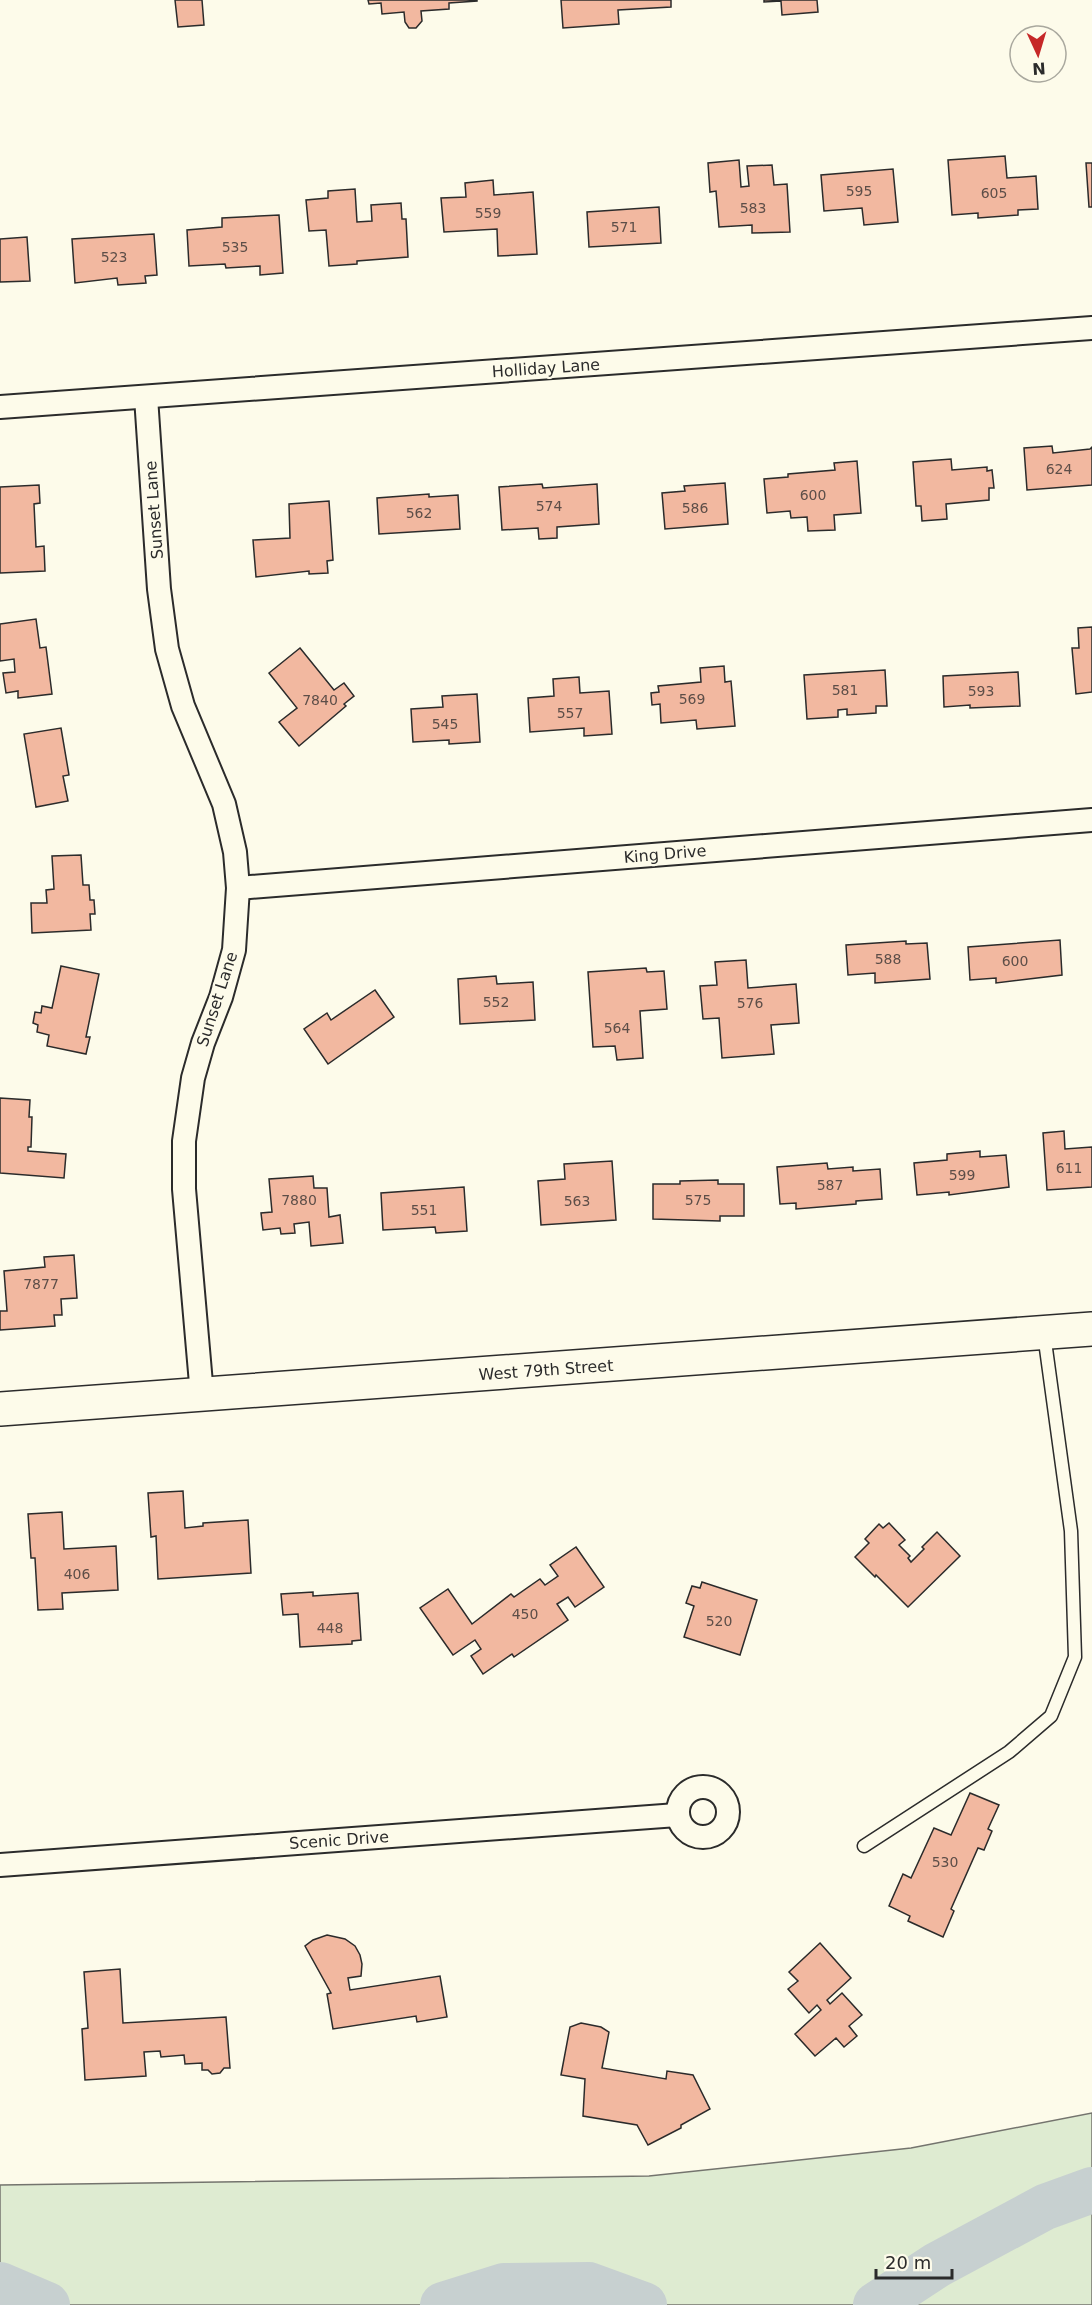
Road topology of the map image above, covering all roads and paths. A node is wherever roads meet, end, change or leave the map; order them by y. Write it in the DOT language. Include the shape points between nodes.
graph roads {
  1 [pos="1092,328"];
  2 [pos="146,396"];
  3 [pos="0,407"];
  4 [pos="1092,819"];
  5 [pos="238,888"];
  6 [pos="1092,1329"];
  7 [pos="1043,1333"];
  8 [pos="202,1395"];
  9 [pos="0,1409"];
  10 [pos="677,1815"];
  11 [pos="864,1846"];
  12 [pos="0,1865"];
  1 -- 2 [label="street, Holliday Lane"];
  2 -- 3 [label="street, Holliday Lane"];
  2 -- 5 [label="street, Sunset Lane" via="159,589 167,649 183,706 224,804"];
  4 -- 5 [label="street, King Drive"];
  5 -- 8 [label="street, Sunset Lane" via="234,950 199,1055 184,1141 184,1189"];
  6 -- 7 [label="main road, West 79th Street"];
  7 -- 8 [label="main road, West 79th Street"];
  7 -- 11 [label="lane" via="1071,1531 1075,1657 1051,1716 1009,1752"];
  8 -- 9 [label="main road, West 79th Street"];
  10 -- 12 [label="street, Scenic Drive"];
}
